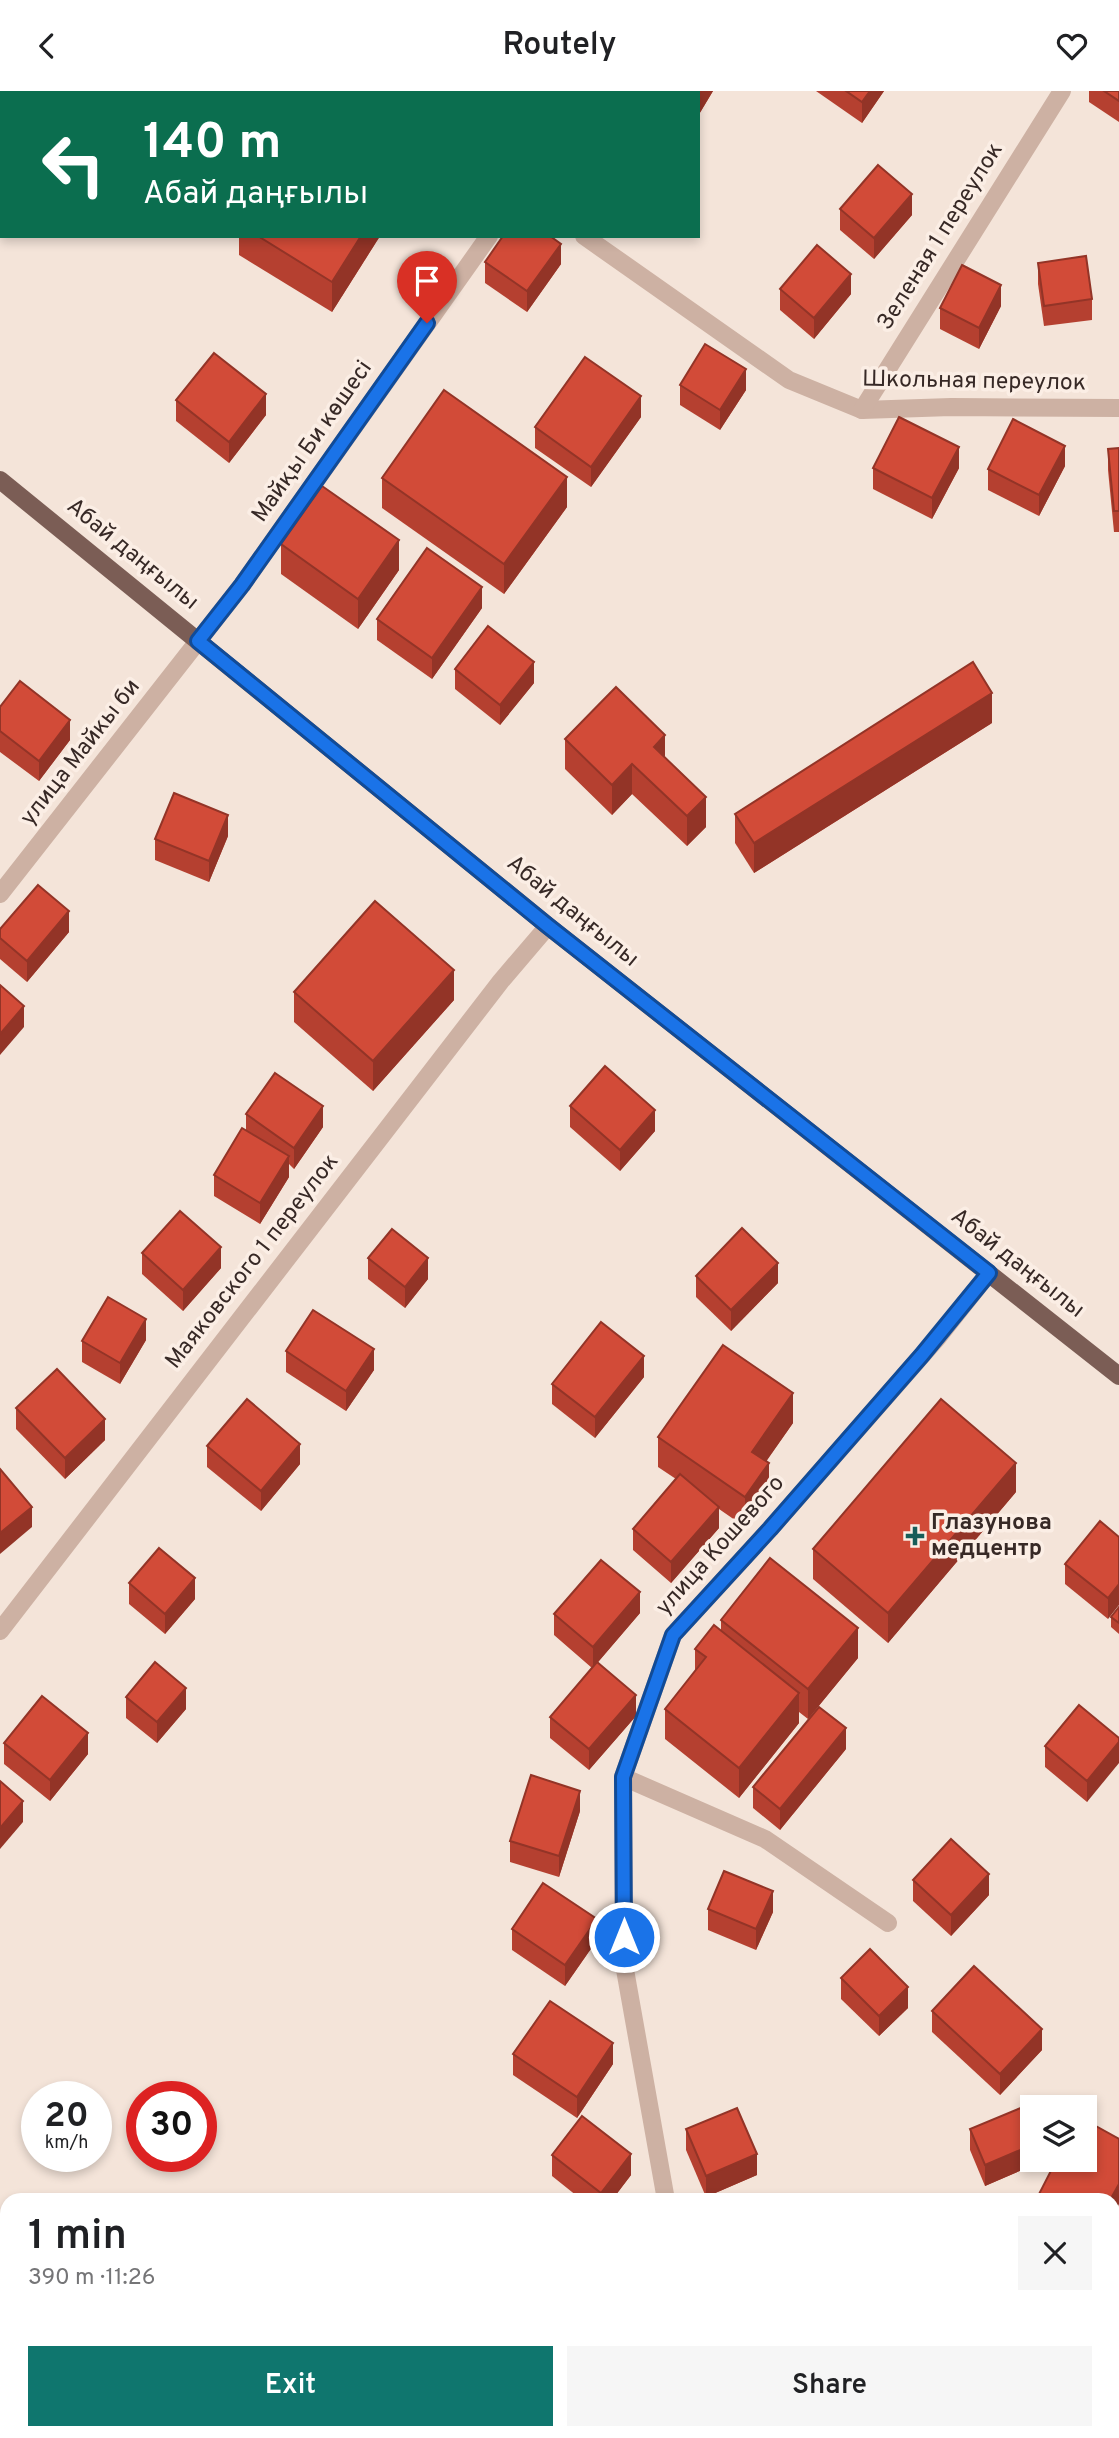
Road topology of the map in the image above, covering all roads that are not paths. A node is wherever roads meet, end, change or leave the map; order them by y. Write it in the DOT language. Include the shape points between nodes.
graph roads {
  1 [pos="1062,91"];
  2 [pos="488,238"];
  3 [pos="587,238"];
  4 [pos="1119,408"];
  5 [pos="862,410"];
  6 [pos="0,480"];
  7 [pos="198,641"];
  8 [pos="0,894"];
  9 [pos="548,926"];
  10 [pos="989,1273"];
  11 [pos="1119,1376"];
  12 [pos="0,1631"];
  13 [pos="623,1777"];
  14 [pos="888,1923"];
  15 [pos="665,2193"];
  1 -- 5 [label="street, Зеленая 1 переулок"];
  2 -- 7 [label="street, Майқы Би көшесі"];
  3 -- 5 [label="street, Школьная переулок" via="789,380"];
  4 -- 5 [label="street, Школьная переулок"];
  6 -- 7 [label="main road, Абай даңғылы"];
  7 -- 8 [label="street, улица Майкы би"];
  7 -- 9 [label="main road, Абай даңғылы"];
  9 -- 10 [label="main road, Абай даңғылы"];
  9 -- 12 [label="street, Маяковского 1 переулок"];
  10 -- 11 [label="main road, Абай даңғылы"];
  10 -- 13 [label="street, улица Кошевого" via="939,1336 673,1635"];
  13 -- 14 [label="street" via="765,1839"];
  13 -- 15 [label="street, улица Кошевого" via="624,1964"];
}
